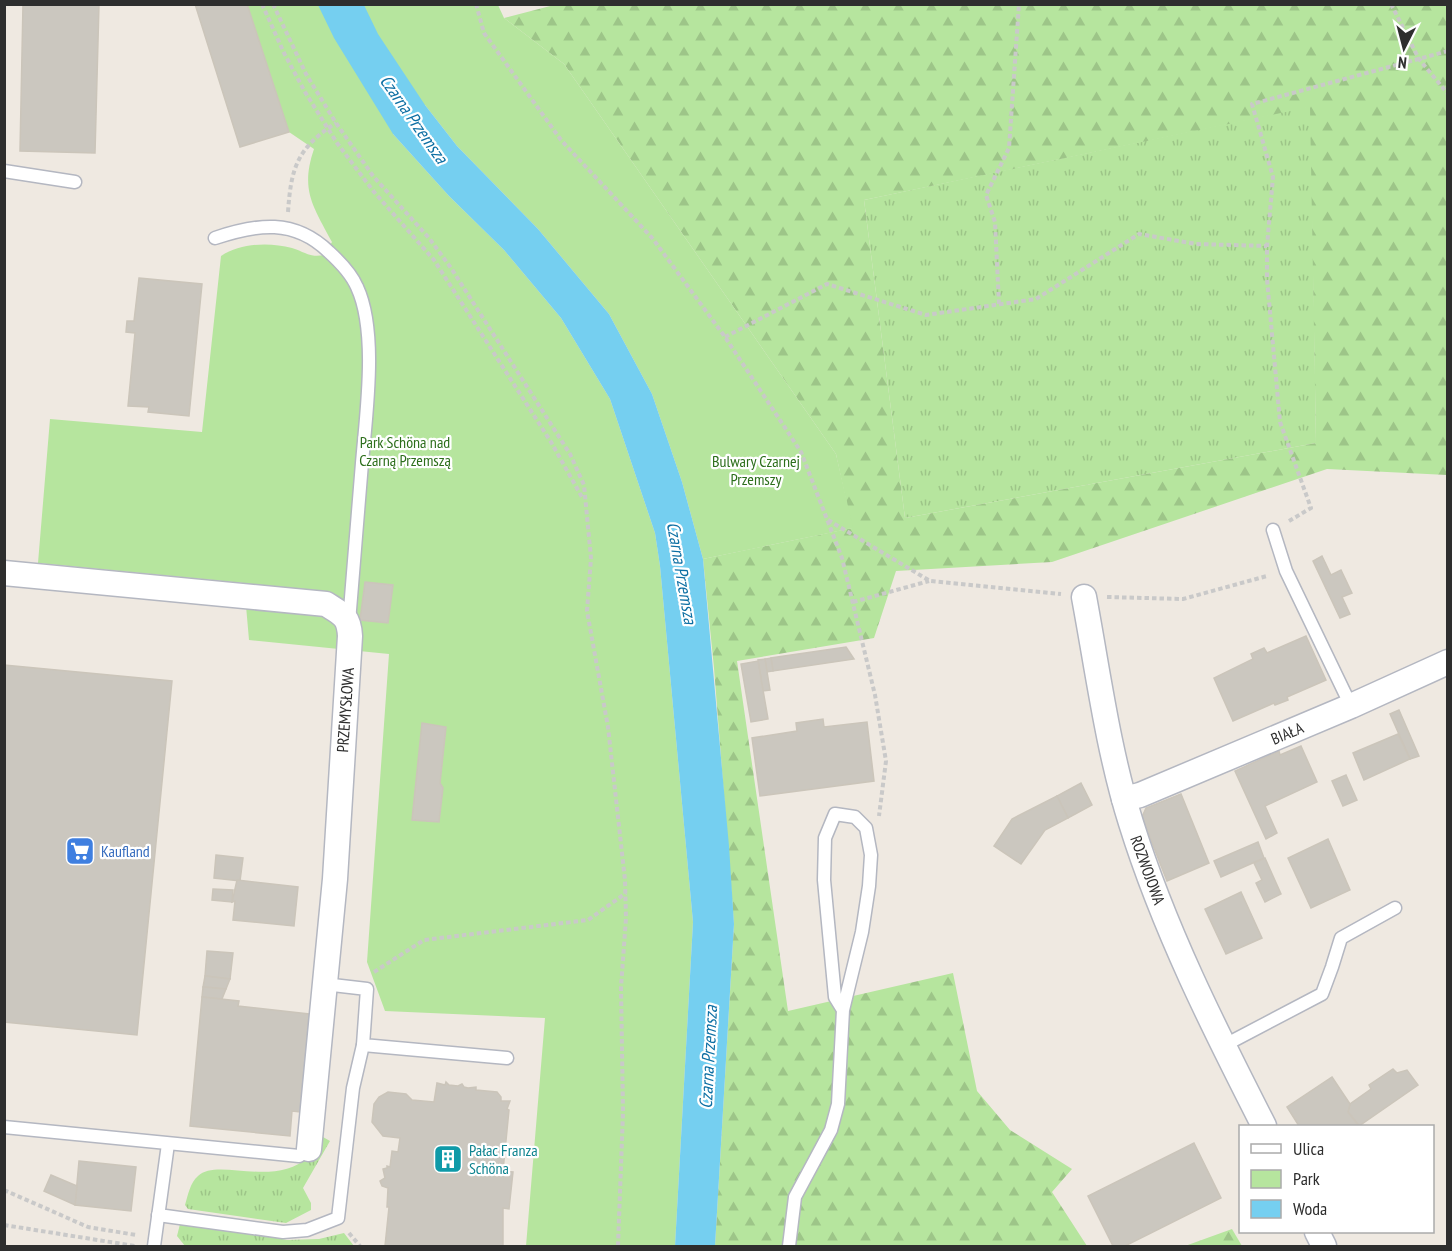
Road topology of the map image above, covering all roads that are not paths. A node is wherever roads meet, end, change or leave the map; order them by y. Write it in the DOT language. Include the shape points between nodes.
graph roads {
  1 [pos="4,171"];
  2 [pos="75,182"];
  3 [pos="215,238"];
  4 [pos="1273,530"];
  5 [pos="4,573"];
  6 [pos="1084,597"];
  7 [pos="349,623"];
  8 [pos="1448,662"];
  9 [pos="1351,706"];
  10 [pos="1124,799"];
  11 [pos="1395,908"];
  12 [pos="324,984"];
  13 [pos="843,1010"];
  14 [pos="363,1045"];
  15 [pos="1223,1046"];
  16 [pos="507,1058"];
  17 [pos="1263,1125"];
  18 [pos="4,1127"];
  19 [pos="168,1144"];
  20 [pos="309,1149"];
  21 [pos="158,1215"];
  22 [pos="155,1243"];
  23 [pos="789,1246"];
  1 -- 2 [label="lane"];
  3 -- 7 [label="lane" via="261,226 286,228 309,236 345,266 358,288 368,326 368,382"];
  4 -- 9 [label="lane" via="1286,571"];
  5 -- 7 [label="street" via="326,604"];
  6 -- 10 [label="street, ROZWOJOWA"];
  7 -- 12 [label="street, PRZEMYSŁOWA"];
  8 -- 9 [label="street, BIAŁA"];
  9 -- 10 [label="street, BIAŁA"];
  10 -- 15 [label="street, ROZWOJOWA" via="1150,880"];
  11 -- 15 [label="lane" via="1341,938 1322,994"];
  12 -- 14 [label="lane" via="368,989"];
  12 -- 20 [label="street, PRZEMYSŁOWA"];
  13 -- 13 [label="lane" via="862,932 871,855 866,828 855,817 834,814 825,838 824,880 835,997"];
  13 -- 23 [label="lane" via="838,1104 831,1130 795,1197"];
  14 -- 16 [label="lane"];
  14 -- 21 [label="lane" via="353,1088 338,1218 308,1230 283,1232"];
  15 -- 17 [label="street, ROZWOJOWA"];
  18 -- 19 [label="lane"];
  19 -- 20 [label="lane" via="299,1156"];
  19 -- 21 [label="lane"];
  21 -- 22 [label="lane"];
}
